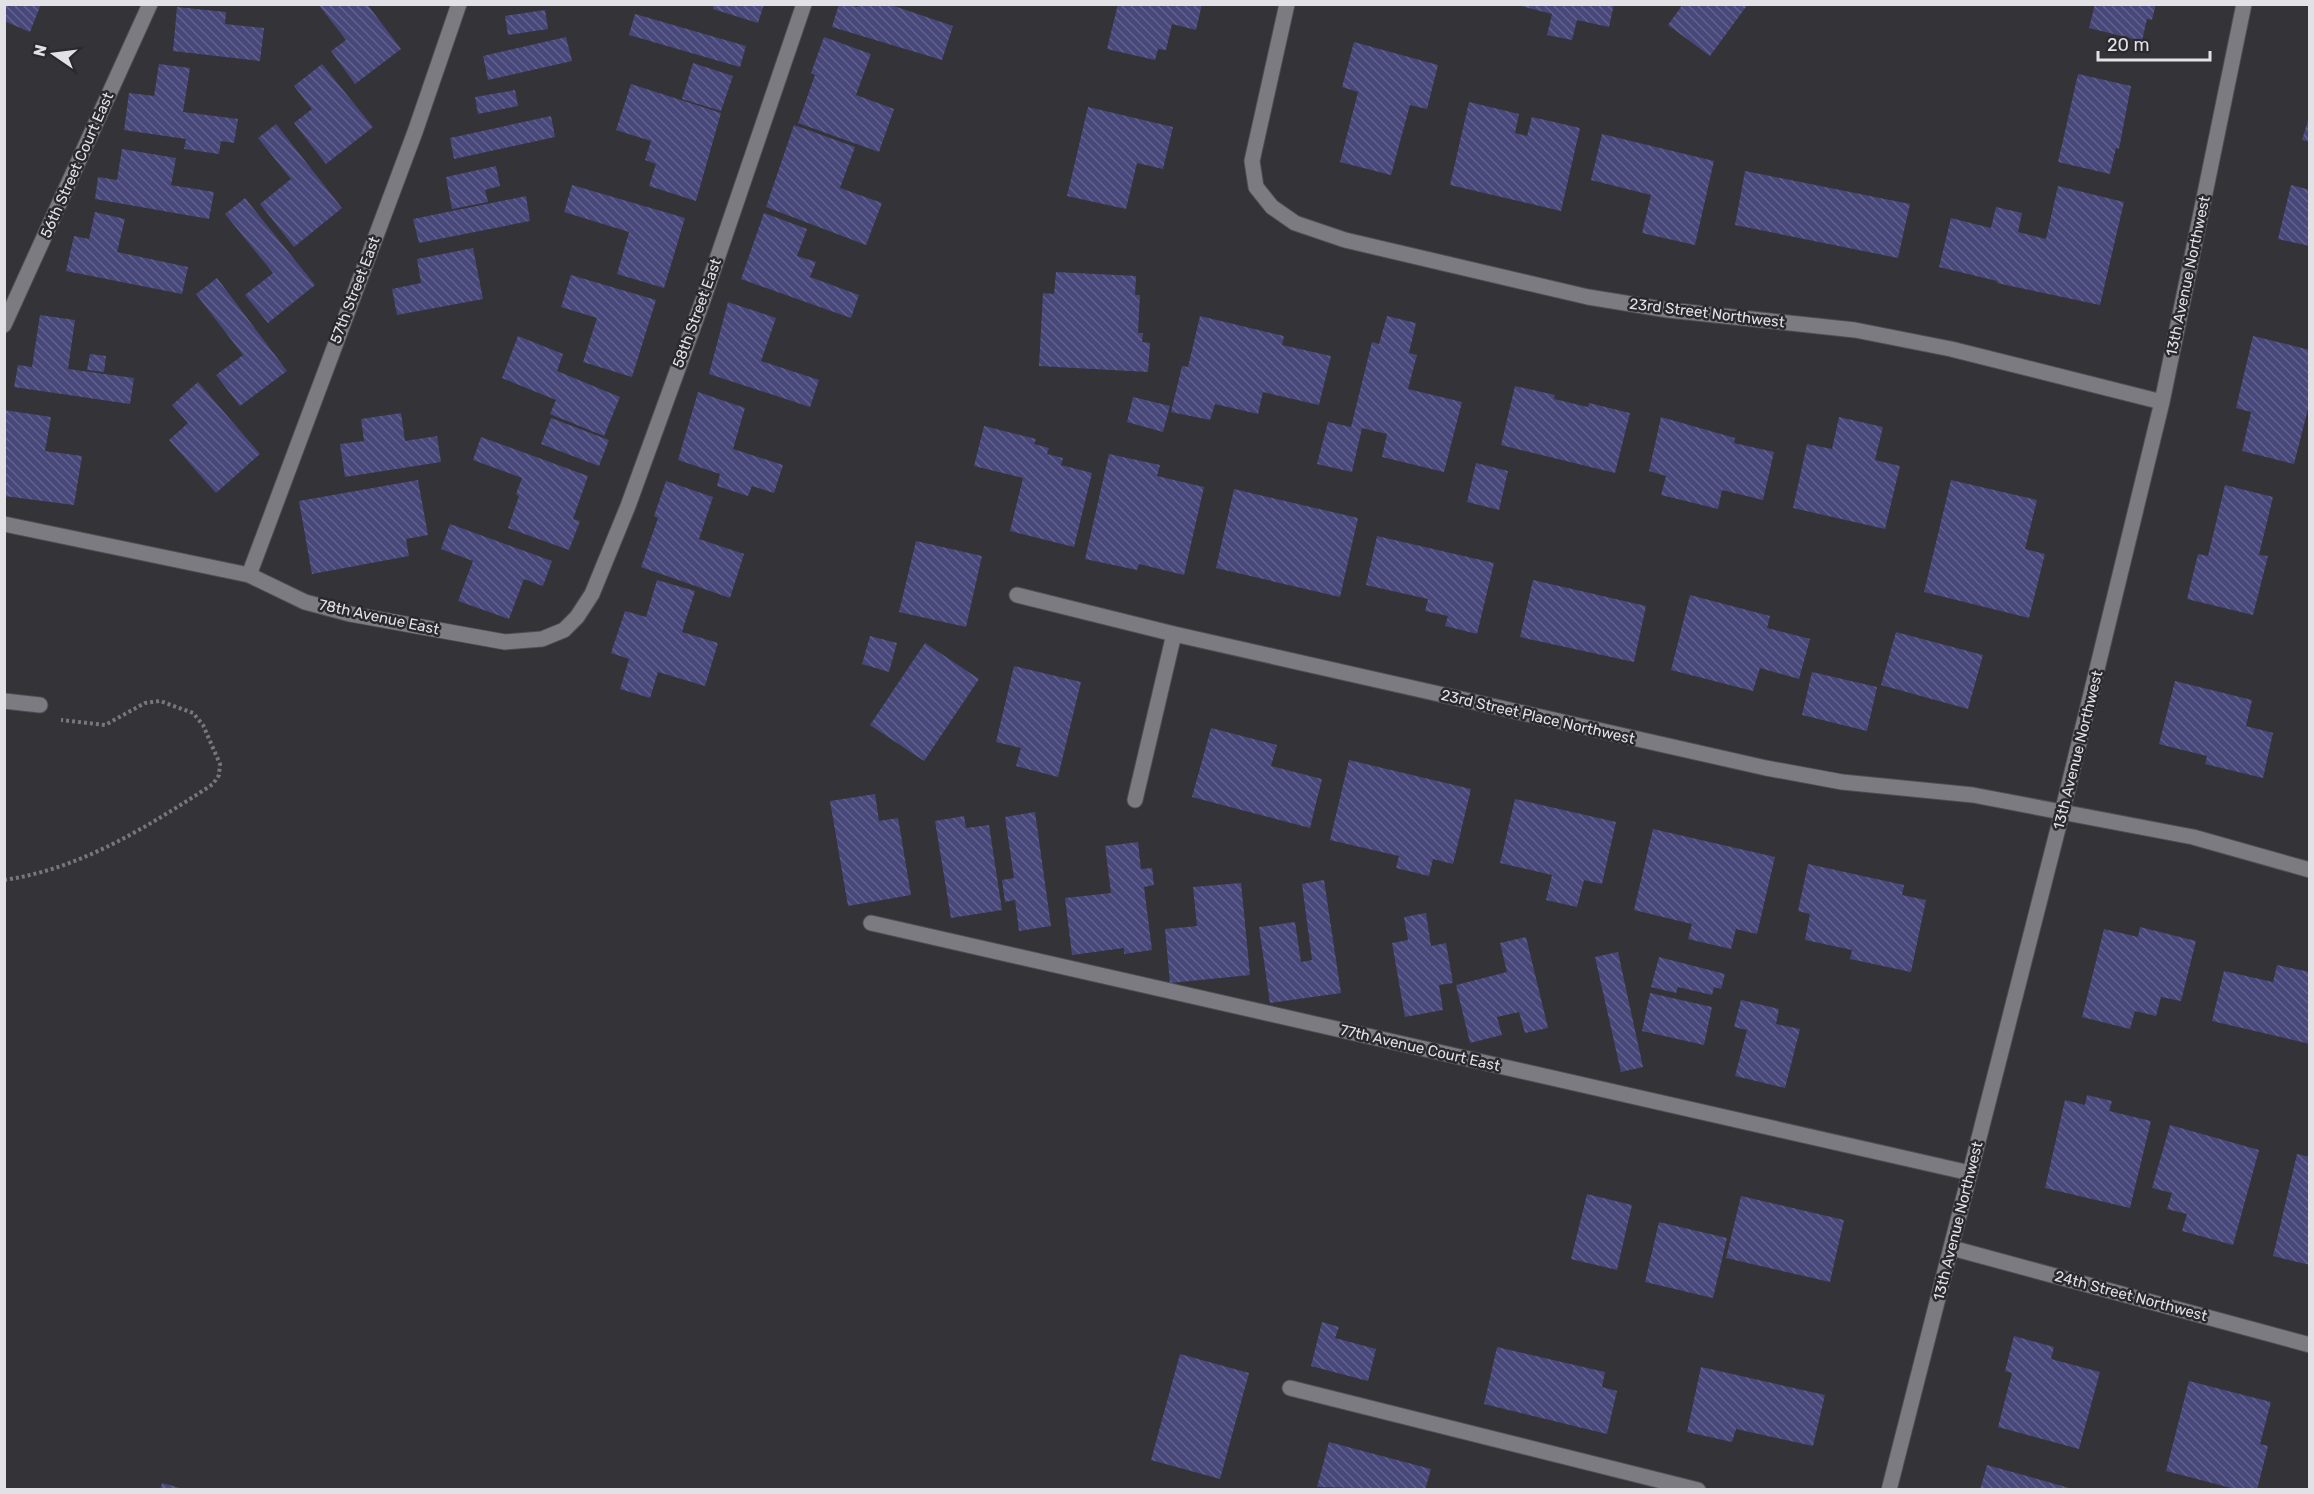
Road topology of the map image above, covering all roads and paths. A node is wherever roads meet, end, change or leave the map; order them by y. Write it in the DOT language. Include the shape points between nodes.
graph roads {
  1 [pos="150,4"];
  2 [pos="459,4"];
  3 [pos="804,4"];
  4 [pos="1287,4"];
  5 [pos="2244,4"];
  6 [pos="4,325"];
  7 [pos="2162,402"];
  8 [pos="4,524"];
  9 [pos="249,575"];
  10 [pos="1017,595"];
  11 [pos="577,617"];
  12 [pos="1174,634"];
  13 [pos="4,701"];
  14 [pos="40,705"];
  15 [pos="1135,800"];
  16 [pos="2062,813"];
  17 [pos="2310,870"];
  18 [pos="4,880"];
  19 [pos="870,923"];
  20 [pos="1970,1173"];
  21 [pos="1952,1248"];
  22 [pos="2310,1345"];
  23 [pos="1290,1388"];
  24 [pos="1698,1490"];
  25 [pos="1889,1490"];
  1 -- 6 [label="street, 56th Street Court East"];
  2 -- 9 [label="street, 57th Street East"];
  3 -- 11 [label="street, 58th Street East" via="628,506 592,594"];
  4 -- 7 [label="street, 23rd Street Northwest" via="1252,161 1262,197 1283,216 1320,232 1588,297 1668,310 1855,330 1951,349"];
  5 -- 7 [label="street, 13th Avenue Northwest"];
  7 -- 16 [label="street, 13th Avenue Northwest"];
  8 -- 9 [label="street, 78th Avenue East"];
  9 -- 11 [label="street, 78th Avenue East" via="305,602 350,614 505,642 542,639 564,630"];
  10 -- 12 [label="street, 23rd Street Place Northwest"];
  12 -- 15 [label="street"];
  12 -- 16 [label="street, 23rd Street Place Northwest" via="1766,768 1842,782 1974,795"];
  13 -- 14 [label="street"];
  14 -- 18 [label="path" via="39,717 105,725 145,703 160,701 193,713 218,754 219,775 213,784 123,840 57,868"];
  16 -- 17 [label="street" via="2193,837"];
  16 -- 20 [label="street, 13th Avenue Northwest"];
  19 -- 20 [label="street, 77th Avenue Court East"];
  20 -- 21 [label="street, 13th Avenue Northwest"];
  21 -- 22 [label="street, 24th Street Northwest"];
  21 -- 25 [label="street, 13th Avenue Northwest"];
  23 -- 24 [label="street"];
}
